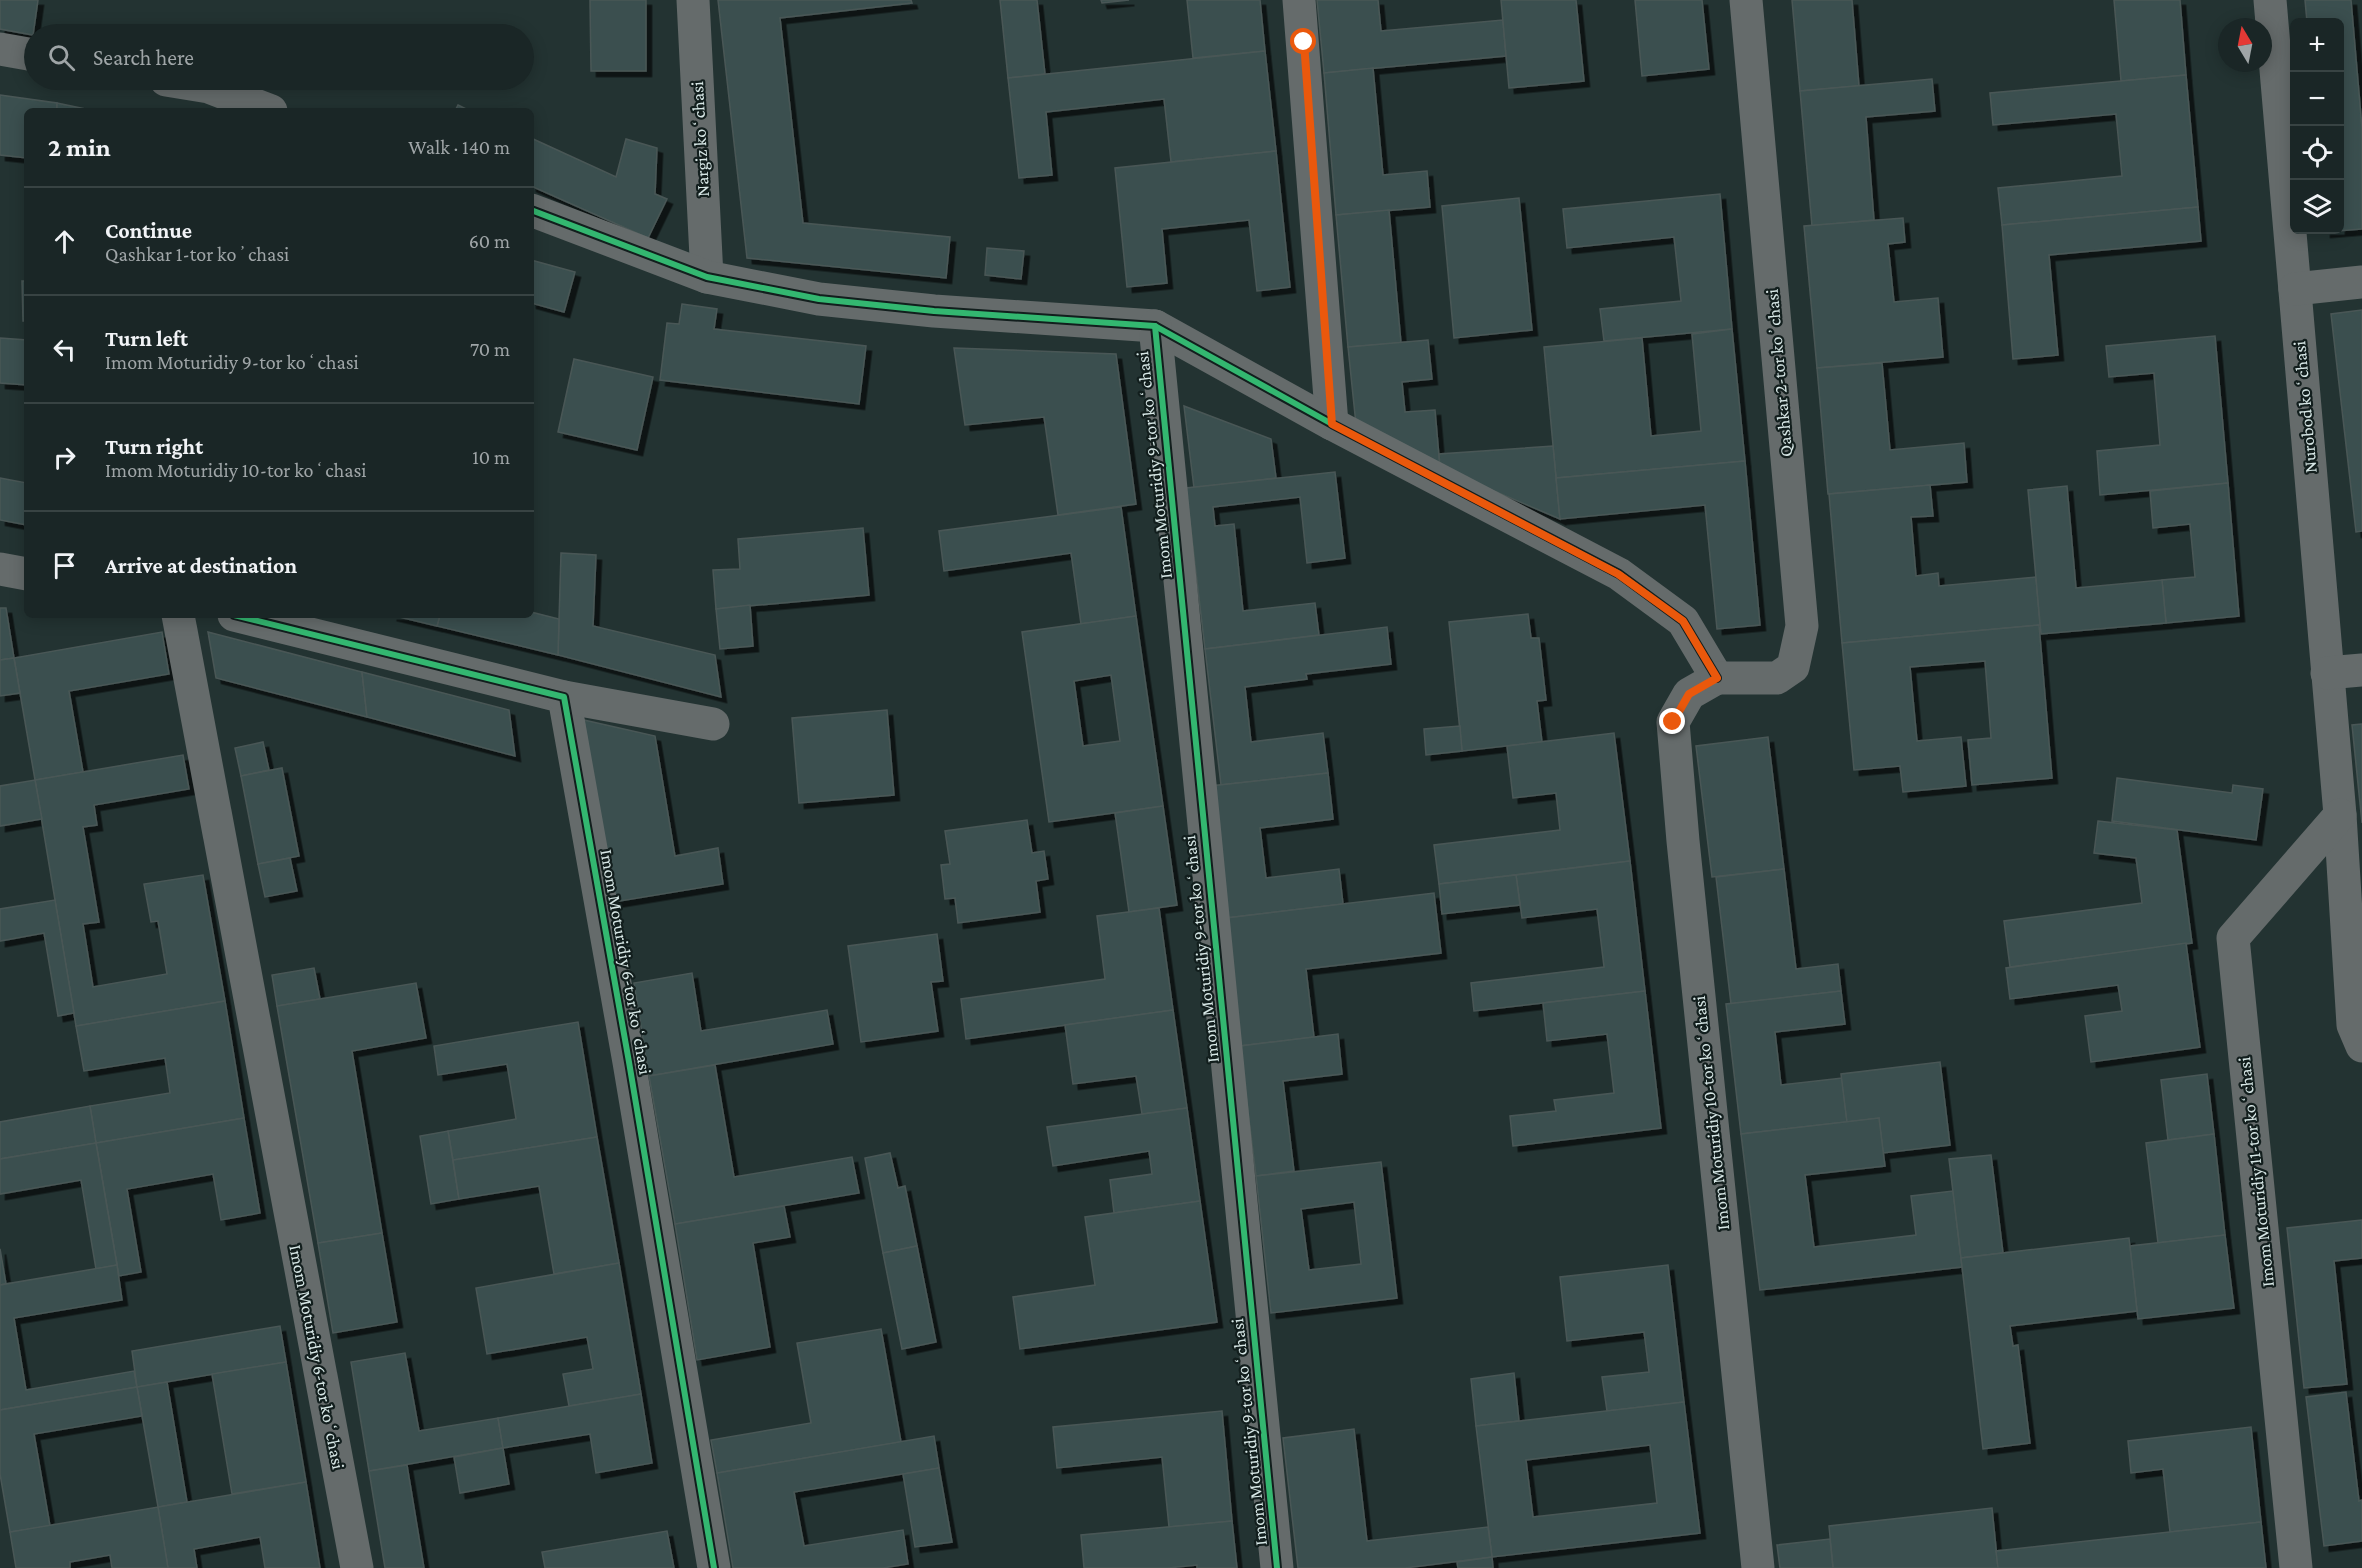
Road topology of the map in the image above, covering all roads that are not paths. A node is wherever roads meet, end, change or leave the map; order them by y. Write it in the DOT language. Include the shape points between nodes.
graph roads {
  1 [pos="693,0"];
  2 [pos="1299,0"];
  3 [pos="1746,0"];
  4 [pos="2270,0"];
  5 [pos="0,49"];
  6 [pos="24,53"];
  7 [pos="217,90"];
  8 [pos="263,108"];
  9 [pos="534,211"];
  10 [pos="707,278"];
  11 [pos="2362,282"];
  12 [pos="2295,289"];
  13 [pos="1155,326"];
  14 [pos="1332,424"];
  15 [pos="0,569"];
  16 [pos="24,573"];
  17 [pos="179,618"];
  18 [pos="246,618"];
  19 [pos="2362,670"];
  20 [pos="2327,673"];
  21 [pos="1717,678"];
  22 [pos="564,697"];
  23 [pos="713,724"];
  24 [pos="2340,815"];
  25 [pos="2362,1046"];
  26 [pos="357,1568"];
  27 [pos="714,1568"];
  28 [pos="1277,1568"];
  29 [pos="1758,1568"];
  30 [pos="2296,1568"];
  1 -- 10 [label="street, Nargiz koʻchasi"];
  2 -- 14 [label="street"];
  3 -- 21 [label="street, Qashkar 2-tor koʼchasi" via="1802,626 1793,667 1777,678"];
  4 -- 12 [label="street, Nurobod koʻchasi"];
  5 -- 6 [label="street"];
  7 -- 8 [label="street"];
  9 -- 10 [label="street, Imom Moturidiy 9-tor koʻchasi"];
  10 -- 13 [label="street, Imom Moturidiy 9-tor koʻchasi" via="819,299"];
  11 -- 12 [label="street"];
  12 -- 20 [label="street, Nurobod koʻchasi"];
  13 -- 14 [label="street, Imom Moturidiy 9-tor koʻchasi"];
  13 -- 28 [label="street, Imom Moturidiy 9-tor koʻchasi"];
  14 -- 21 [label="street, Imom Moturidiy 9-tor koʻchasi" via="1618,574 1683,621"];
  15 -- 16 [label="street"];
  17 -- 26 [label="street, Imom Moturidiy 6-tor koʻchasi"];
  18 -- 22 [label="street"];
  19 -- 20 [label="street"];
  20 -- 24 [label="street, Nurobod koʻchasi"];
  21 -- 29 [label="street, Imom Moturidiy 10-tor koʻchasi" via="1689,694 1673,722"];
  22 -- 23 [label="street"];
  22 -- 27 [label="street, Imom Moturidiy 6-tor koʻchasi"];
  24 -- 25 [label="street, Nurobod koʻchasi" via="2353,1025"];
  24 -- 30 [label="street, Imom Moturidiy 11-tor koʻchasi" via="2233,938"];
}
